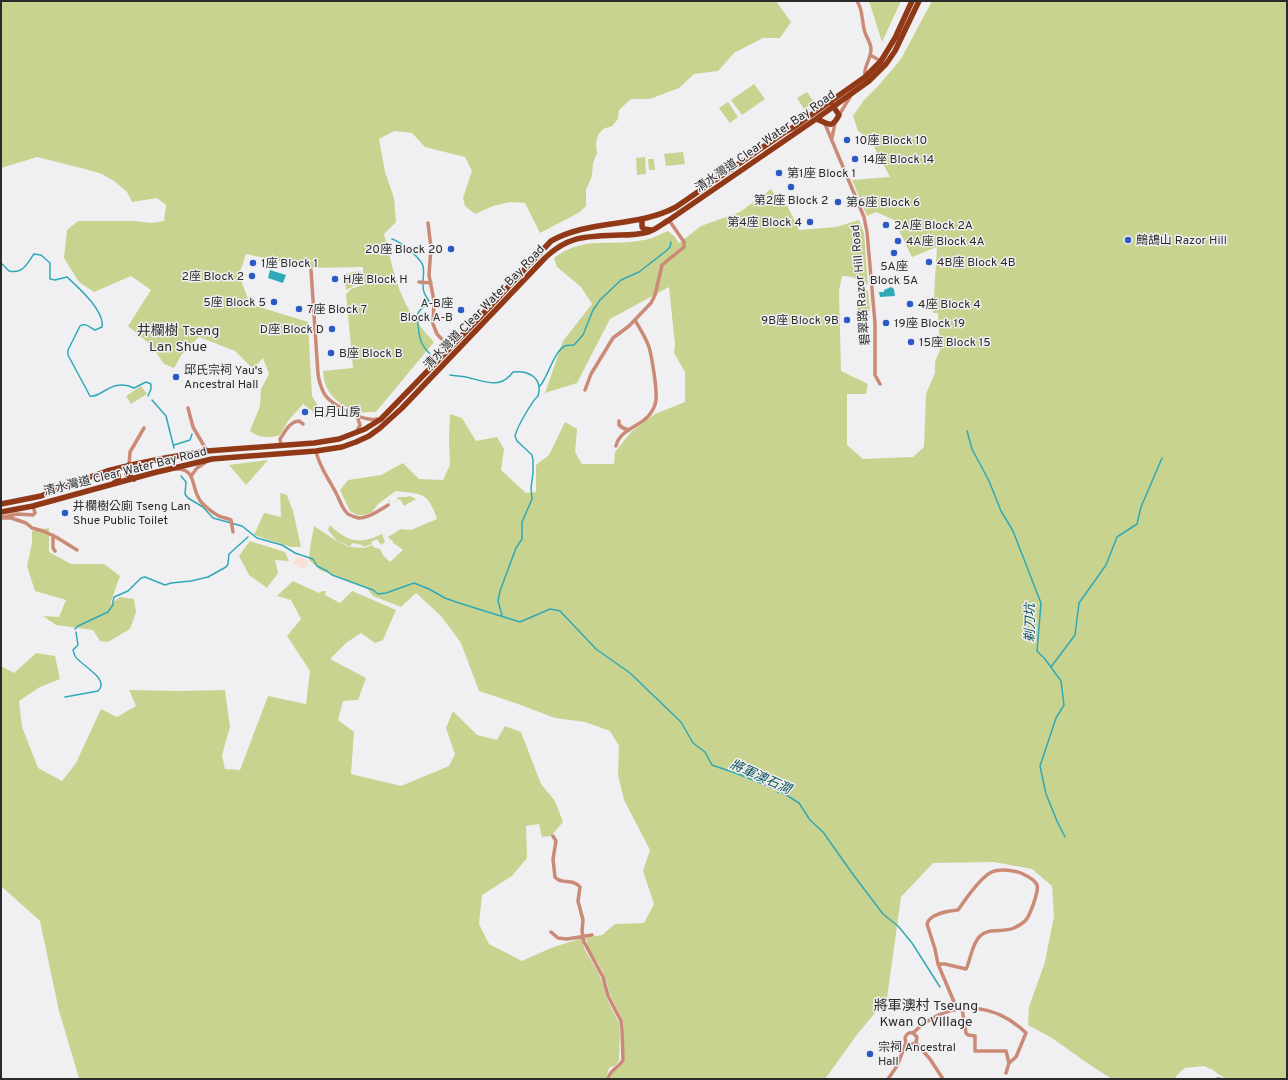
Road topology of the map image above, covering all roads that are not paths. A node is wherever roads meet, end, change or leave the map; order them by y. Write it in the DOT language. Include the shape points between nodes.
graph roads {
  1 [pos="857,1"];
  2 [pos="912,1"];
  3 [pos="919,1"];
  4 [pos="870,56"];
  5 [pos="881,61"];
  6 [pos="865,76"];
  7 [pos="850,96"];
  8 [pos="833,106"];
  9 [pos="821,109"];
  10 [pos="839,115"];
  11 [pos="816,119"];
  12 [pos="836,121"];
  13 [pos="825,124"];
  14 [pos="833,141"];
  15 [pos="642,220"];
  16 [pos="669,220"];
  17 [pos="428,223"];
  18 [pos="653,230"];
  19 [pos="311,270"];
  20 [pos="420,282"];
  21 [pos="429,283"];
  22 [pos="635,320"];
  23 [pos="450,348"];
  24 [pos="880,384"];
  25 [pos="585,390"];
  26 [pos="188,408"];
  27 [pos="357,415"];
  28 [pos="380,419"];
  29 [pos="619,421"];
  30 [pos="303,424"];
  31 [pos="144,428"];
  32 [pos="630,430"];
  33 [pos="356,434"];
  34 [pos="281,446"];
  35 [pos="616,446"];
  36 [pos="207,451"];
  37 [pos="316,451"];
  38 [pos="212,459"];
  39 [pos="129,465"];
  40 [pos="172,469"];
  41 [pos="107,472"];
  42 [pos="191,476"];
  43 [pos="134,479"];
  44 [pos="112,485"];
  45 [pos="1,504"];
  46 [pos="388,505"];
  47 [pos="33,506"];
  48 [pos="1,512"];
  49 [pos="1,518"];
  50 [pos="234,532"];
  51 [pos="53,535"];
  52 [pos="77,550"];
  53 [pos="55,551"];
  54 [pos="553,836"];
  55 [pos="551,932"];
  56 [pos="592,935"];
  57 [pos="583,937"];
  58 [pos="938,964"];
  59 [pos="957,1009"];
  60 [pos="962,1009"];
  61 [pos="913,1033"];
  62 [pos="906,1043"];
  63 [pos="916,1043"];
  64 [pos="1009,1063"];
  65 [pos="1006,1073"];
  66 [pos="608,1079"];
  67 [pos="888,1079"];
  68 [pos="943,1079"];
  69 [pos="1217,1079"];
  70 [pos="1220,1079"];
  1 -- 4 [label="street" via="862,24 870,43"];
  2 -- 5 [label="main road, 清水灣道 Clear Water Bay Road"];
  3 -- 7 [label="main road, 清水灣道 Clear Water Bay Road" via="891,58 873,78"];
  4 -- 5 [label="street"];
  4 -- 6 [label="street" via="864,70"];
  5 -- 6 [label="main road, 清水灣道 Clear Water Bay Road"];
  6 -- 9 [label="main road, 清水灣道 Clear Water Bay Road"];
  7 -- 8 [label="main road, 清水灣道 Clear Water Bay Road"];
  7 -- 10 [label="street"];
  8 -- 9 [label="main road"];
  8 -- 10 [label="main road"];
  8 -- 11 [label="main road, 清水灣道 Clear Water Bay Road"];
  9 -- 15 [label="main road, 清水灣道 Clear Water Bay Road" via="665,213"];
  10 -- 12 [label="main road"];
  11 -- 13 [label="main road"];
  11 -- 16 [label="main road, 清水灣道 Clear Water Bay Road"];
  12 -- 13 [label="main road"];
  12 -- 14 [label="street" via="832,134"];
  13 -- 14 [label="street, 碧翠路 Razor Hill Road"];
  14 -- 24 [label="street, 碧翠路 Razor Hill Road" via="864,217 867,232 874,319 875,375"];
  15 -- 18 [label="main road" via="644,229"];
  15 -- 23 [label="main road, 清水灣道 Clear Water Bay Road" via="582,229 551,241"];
  16 -- 18 [label="main road, 清水灣道 Clear Water Bay Road"];
  16 -- 22 [label="street" via="684,242 684,247 662,265 656,295"];
  17 -- 21 [label="street" via="431,248"];
  18 -- 37 [label="main road, 清水灣道 Clear Water Bay Road" via="636,234 579,238 557,247 422,388 380,428 356,442"];
  19 -- 27 [label="street" via="319,382 331,401"];
  20 -- 21 [label="street"];
  21 -- 23 [label="street" via="434,301 433,324 437,334"];
  22 -- 25 [label="street" via="609,343"];
  22 -- 32 [label="street" via="651,356 656,400 652,412 646,419"];
  23 -- 28 [label="main road, 清水灣道 Clear Water Bay Road"];
  26 -- 36 [label="street" via="194,427"];
  27 -- 28 [label="street" via="368,420"];
  27 -- 33 [label="street" via="360,425"];
  28 -- 33 [label="main road, 清水灣道 Clear Water Bay Road"];
  29 -- 32 [label="street" via="619,425"];
  30 -- 34 [label="street" via="295,421 290,424 280,439"];
  31 -- 39 [label="street" via="130,452"];
  32 -- 35 [label="street" via="617,441"];
  33 -- 34 [label="main road, 清水灣道 Clear Water Bay Road" via="339,439"];
  34 -- 36 [label="main road, 清水灣道 Clear Water Bay Road"];
  36 -- 39 [label="main road, 清水灣道 Clear Water Bay Road"];
  37 -- 38 [label="main road, 清水灣道 Clear Water Bay Road"];
  37 -- 46 [label="street" via="328,480 348,514 360,518 367,517"];
  38 -- 40 [label="main road, 清水灣道 Clear Water Bay Road"];
  38 -- 42 [label="street" via="200,466"];
  39 -- 41 [label="main road, 清水灣道 Clear Water Bay Road"];
  39 -- 43 [label="main road" via="127,474"];
  40 -- 42 [label="street" via="185,470"];
  40 -- 43 [label="main road, 清水灣道 Clear Water Bay Road"];
  41 -- 44 [label="main road" via="117,474 117,480"];
  41 -- 45 [label="main road, 清水灣道 Clear Water Bay Road" via="40,496"];
  42 -- 50 [label="street" via="201,502 220,517 229,518"];
  43 -- 44 [label="main road, 清水灣道 Clear Water Bay Road"];
  44 -- 47 [label="main road, 清水灣道 Clear Water Bay Road"];
  47 -- 48 [label="main road, 清水灣道 Clear Water Bay Road"];
  47 -- 49 [label="street" via="33,515 17,514"];
  49 -- 51 [label="street" via="12,518"];
  51 -- 52 [label="street"];
  51 -- 53 [label="street" via="52,548"];
  54 -- 57 [label="street" via="556,841 553,859 555,878 558,881 575,882 580,887 578,901 583,920"];
  55 -- 57 [label="street" via="558,938"];
  56 -- 57 [label="street"];
  57 -- 66 [label="street" via="621,1021 623,1060"];
  58 -- 58 [label="street" via="927,924 930,919 945,912 958,910 966,897 991,873 1017,872 1035,882 1037,893 1025,921 1011,929 984,933 974,943 968,967 965,969"];
  58 -- 59 [label="street"];
  59 -- 60 [label="street"];
  59 -- 61 [label="street" via="938,1015"];
  60 -- 64 [label="street" via="966,1033 975,1036 975,1051 1006,1051"];
  60 -- 64 [label="street" via="996,1013 1026,1033 1016,1057"];
  61 -- 62 [label="street" via="906,1035"];
  61 -- 63 [label="street" via="917,1037"];
  62 -- 63 [label="street"];
  62 -- 67 [label="street" via="897,1066"];
  63 -- 68 [label="street"];
  64 -- 65 [label="street"];
  69 -- 70 [label="street"];
}
